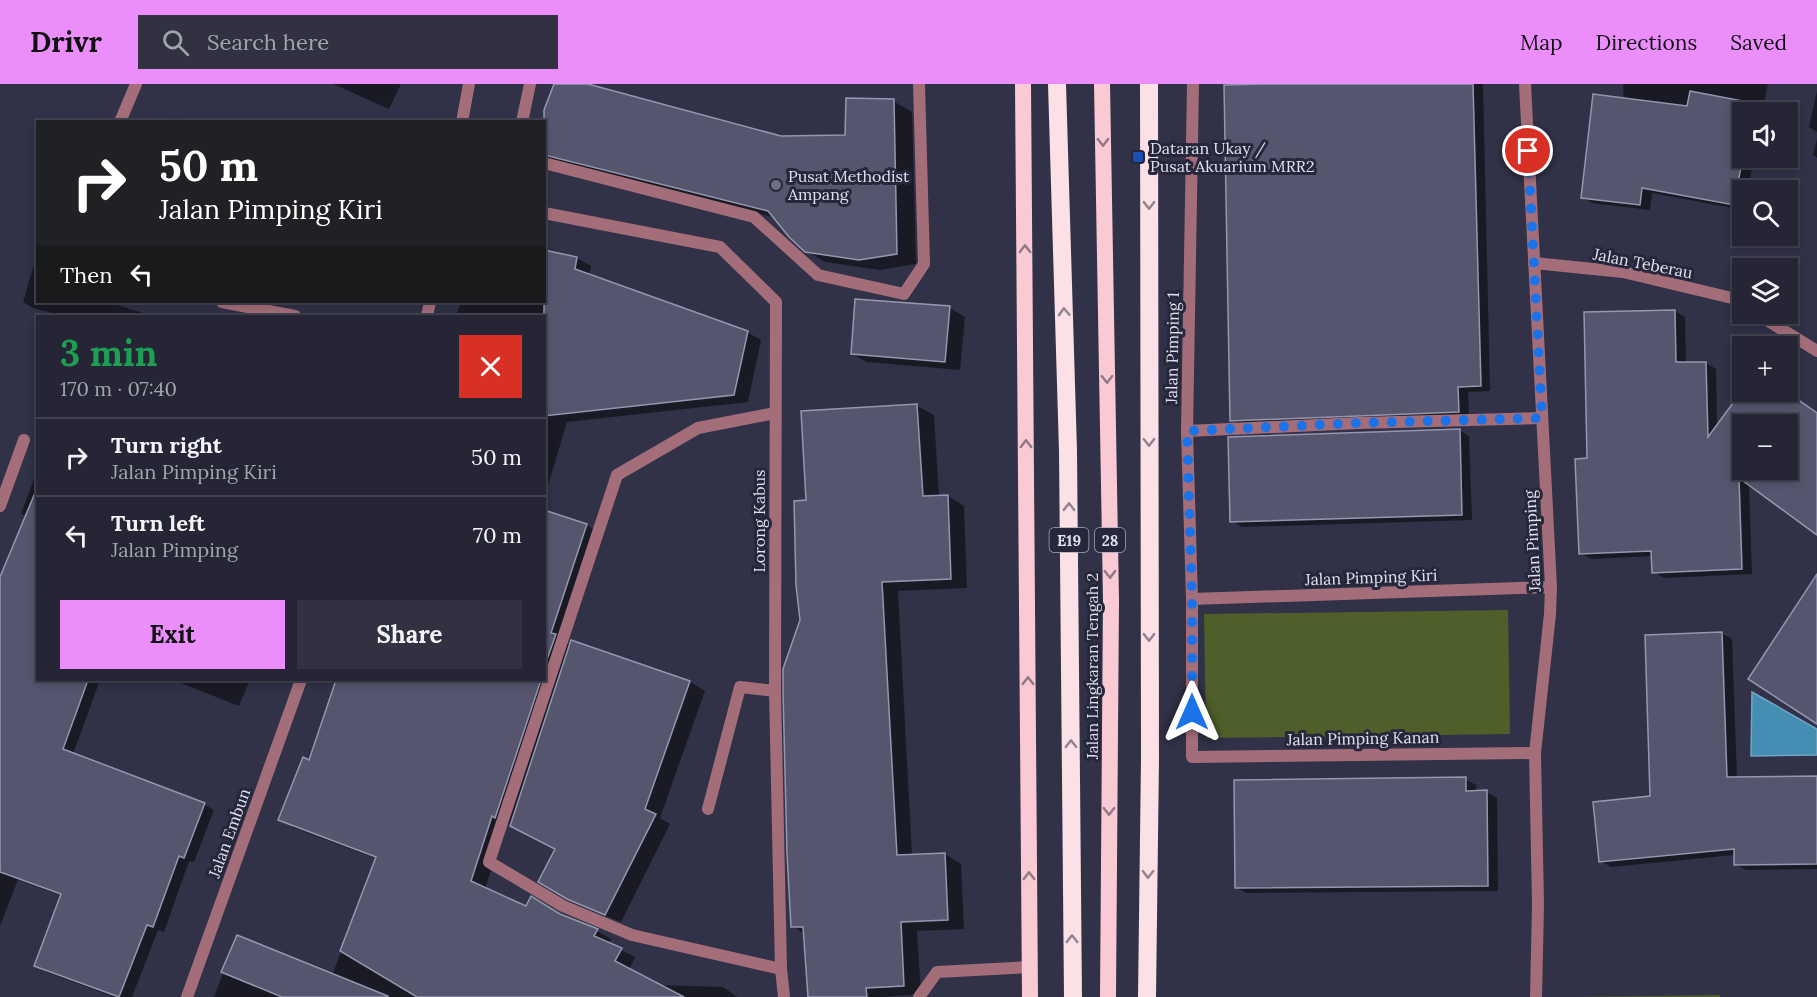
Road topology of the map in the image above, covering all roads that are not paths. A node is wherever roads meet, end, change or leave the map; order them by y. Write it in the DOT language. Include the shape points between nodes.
graph roads {
  1 [pos="136,84"];
  2 [pos="469,84"];
  3 [pos="530,84"];
  4 [pos="919,84"];
  5 [pos="1023,84"];
  6 [pos="1058,84"];
  7 [pos="1102,84"];
  8 [pos="1149,84"];
  9 [pos="1192,84"];
  10 [pos="1525,84"];
  11 [pos="121,120"];
  12 [pos="462,120"];
  13 [pos="522,120"];
  14 [pos="546,164"];
  15 [pos="546,213"];
  16 [pos="1534,263"];
  17 [pos="1732,298"];
  18 [pos="227,303"];
  19 [pos="290,315"];
  20 [pos="1773,324"];
  21 [pos="1817,351"];
  22 [pos="775,413"];
  23 [pos="1542,418"];
  24 [pos="1187,431"];
  25 [pos="24,440"];
  26 [pos="0,506"];
  27 [pos="1551,587"];
  28 [pos="1192,599"];
  29 [pos="301,681"];
  30 [pos="775,691"];
  31 [pos="1535,753"];
  32 [pos="1192,757"];
  33 [pos="708,808"];
  34 [pos="1030,967"];
  35 [pos="782,969"];
  36 [pos="187,997"];
  37 [pos="784,997"];
  38 [pos="919,997"];
  39 [pos="1030,997"];
  40 [pos="1073,997"];
  41 [pos="1108,997"];
  42 [pos="1147,997"];
  43 [pos="1536,997"];
  1 -- 11 [label="street"];
  2 -- 12 [label="street"];
  3 -- 13 [label="street"];
  4 -- 14 [label="street" via="924,264 904,294 818,275 754,217"];
  34 -- 5 [label="highway, one-way"];
  40 -- 6 [label="highway, E19, one-way" via="1068,451"];
  7 -- 41 [label="highway, Jalan Lingkaran Tengah 2 / 28, one-way" via="1111,600"];
  8 -- 42 [label="highway, one-way"];
  9 -- 24 [label="street, Jalan Pimping 1"];
  10 -- 16 [label="street, Jalan Pimping"];
  15 -- 22 [label="street, Lorong Kabus" via="720,247 776,302"];
  16 -- 17 [label="street, Jalan Teberau" via="1623,272"];
  16 -- 23 [label="street, Jalan Pimping"];
  18 -- 19 [label="street"];
  20 -- 21 [label="street"];
  22 -- 30 [label="street, Lorong Kabus"];
  22 -- 35 [label="street" via="698,428 617,475 489,862 563,906 632,934"];
  23 -- 24 [label="street"];
  23 -- 27 [label="street, Jalan Pimping"];
  24 -- 28 [label="street, Jalan Pimping 1"];
  25 -- 26 [label="street"];
  27 -- 28 [label="street, Jalan Pimping Kiri"];
  27 -- 31 [label="street, Jalan Pimping"];
  28 -- 32 [label="street, Jalan Pimping 1"];
  29 -- 36 [label="street, Jalan Embun"];
  30 -- 33 [label="street" via="740,687"];
  30 -- 35 [label="street, Lorong Kabus"];
  31 -- 32 [label="street, Jalan Pimping Kanan"];
  31 -- 43 [label="street, Jalan Pimping"];
  34 -- 38 [label="street" via="937,972"];
  34 -- 39 [label="highway"];
  35 -- 37 [label="street, Lorong Kabus"];
}
